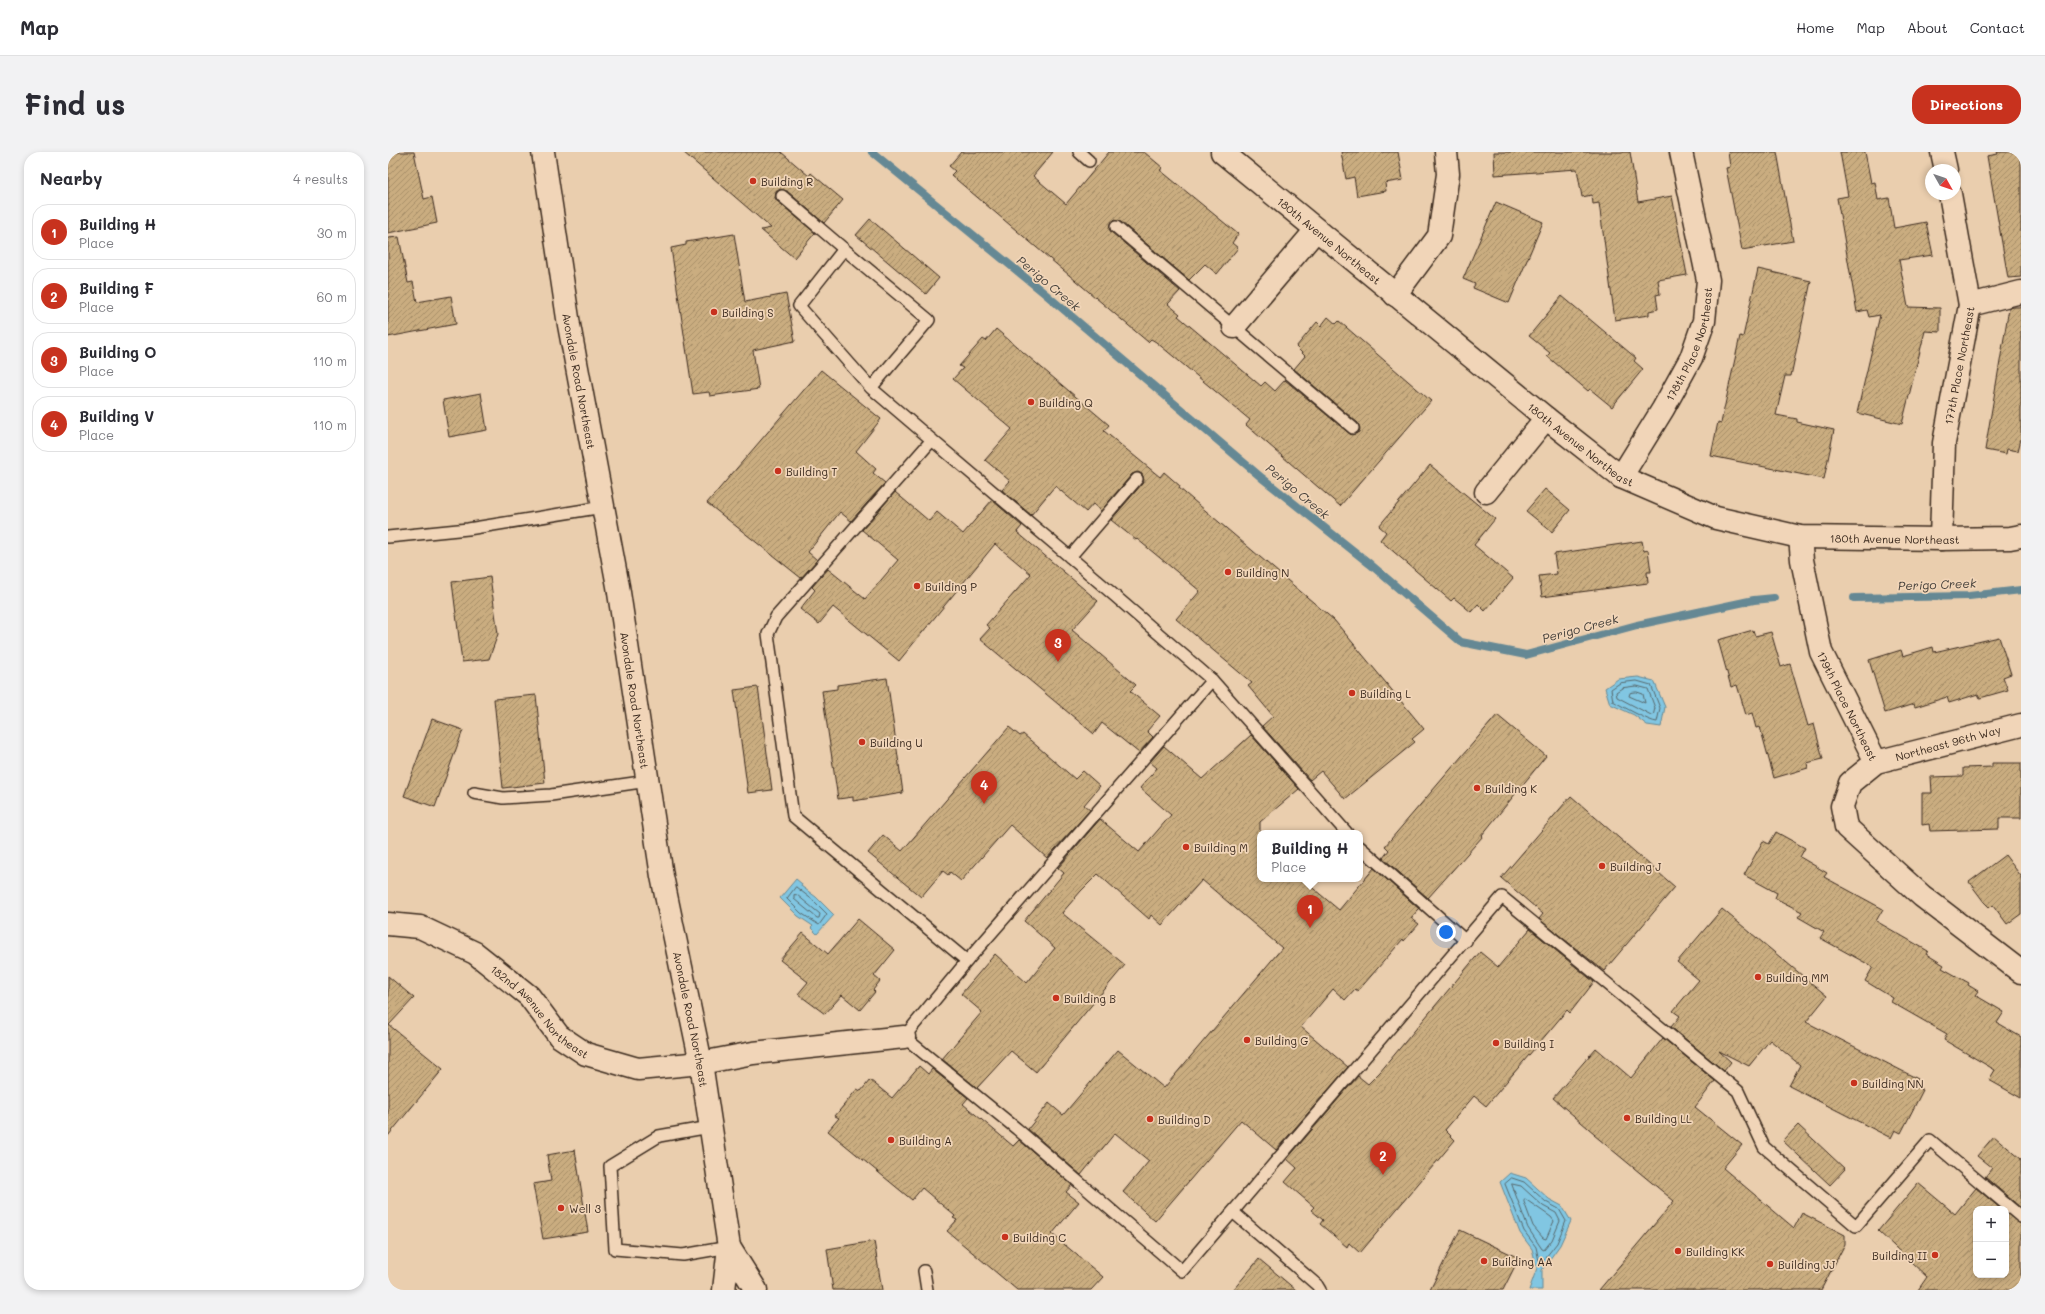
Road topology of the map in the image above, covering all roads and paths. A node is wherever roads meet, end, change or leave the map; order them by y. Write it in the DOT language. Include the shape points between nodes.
graph roads {
  1 [pos="543,152"];
  2 [pos="1078,152"];
  3 [pos="1222,152"];
  4 [pos="1446,152"];
  5 [pos="1681,152"];
  6 [pos="1942,152"];
  7 [pos="1089,161"];
  8 [pos="1945,164"];
  9 [pos="782,196"];
  10 [pos="1951,200"];
  11 [pos="1116,227"];
  12 [pos="1316,230"];
  13 [pos="844,249"];
  14 [pos="2021,292"];
  15 [pos="1395,295"];
  16 [pos="1970,305"];
  17 [pos="1234,327"];
  18 [pos="871,388"];
  19 [pos="1546,418"];
  20 [pos="1353,428"];
  21 [pos="932,440"];
  22 [pos="1620,476"];
  23 [pos="1137,479"];
  24 [pos="1486,492"];
  25 [pos="603,507"];
  26 [pos="2021,536"];
  27 [pos="388,537"];
  28 [pos="1800,537"];
  29 [pos="1941,539"];
  30 [pos="1070,557"];
  31 [pos="1212,680"];
  32 [pos="2021,725"];
  33 [pos="1876,762"];
  34 [pos="648,781"];
  35 [pos="474,793"];
  36 [pos="1344,830"];
  37 [pos="1363,850"];
  38 [pos="388,924"];
  39 [pos="1466,941"];
  40 [pos="967,961"];
  41 [pos="2021,972"];
  42 [pos="904,1036"];
  43 [pos="701,1063"];
  44 [pos="710,1127"];
  45 [pos="1233,1212"];
  46 [pos="2021,1217"];
  47 [pos="729,1247"];
  48 [pos="924,1271"];
  49 [pos="724,1290"];
  50 [pos="756,1290"];
  51 [pos="927,1290"];
  52 [pos="1320,1290"];
  1 -- 25 [label="street, Avondale Road Northeast" via="569,325"];
  2 -- 7 [label="lane"];
  3 -- 12 [label="street, 180th Avenue Northeast"];
  4 -- 15 [label="street" via="1448,174 1439,236"];
  5 -- 22 [label="street, 178th Place Northeast" via="1708,280 1704,321 1691,358 1663,409"];
  6 -- 8 [label="street"];
  9 -- 13 [label="lane"];
  10 -- 16 [label="street, 177th Place Northeast"];
  11 -- 17 [label="lane"];
  12 -- 15 [label="street, 180th Avenue Northeast"];
  12 -- 17 [label="street"];
  13 -- 18 [label="lane" via="798,306"];
  13 -- 18 [label="lane" via="929,320"];
  14 -- 16 [label="street"];
  15 -- 19 [label="street, 180th Avenue Northeast"];
  16 -- 29 [label="street, 177th Place Northeast" via="1944,443"];
  17 -- 20 [label="lane"];
  18 -- 21 [label="lane"];
  19 -- 22 [label="street, 180th Avenue Northeast"];
  19 -- 24 [label="street"];
  21 -- 30 [label="lane"];
  21 -- 40 [label="lane" via="776,617 768,634 793,816"];
  22 -- 28 [label="street, 180th Avenue Northeast" via="1716,518"];
  23 -- 30 [label="lane"];
  25 -- 27 [label="lane" via="468,528"];
  25 -- 34 [label="street, Avondale Road Northeast"];
  26 -- 29 [label="street, 180th Avenue Northeast"];
  28 -- 29 [label="street, 180th Avenue Northeast"];
  28 -- 33 [label="street, 179th Place Northeast" via="1802,560 1821,652"];
  30 -- 31 [label="lane"];
  31 -- 36 [label="lane"];
  31 -- 40 [label="lane"];
  32 -- 33 [label="street, Northeast 96th Way"];
  33 -- 41 [label="street, 179th Place Northeast" via="1850,783 1842,806 1846,827 1922,896"];
  34 -- 35 [label="lane" via="551,795 503,798"];
  34 -- 43 [label="street, Avondale Road Northeast" via="662,876"];
  37 -- 39 [label="lane"];
  38 -- 43 [label="street, 182nd Avenue Northeast" via="420,927 475,953 529,996 559,1036 586,1054 638,1069"];
  39 -- 45 [label="lane"];
  39 -- 46 [label="lane" via="1502,897 1738,1091 1764,1147 1856,1226 1930,1140"];
  40 -- 42 [label="lane"];
  42 -- 43 [label="street, 182nd Avenue Northeast" via="753,1053"];
  42 -- 45 [label="lane" via="1182,1271"];
  43 -- 44 [label="street, Avondale Road Northeast"];
  44 -- 47 [label="street, Avondale Road Northeast"];
  44 -- 47 [label="lane" via="659,1136 610,1166 614,1249 683,1255"];
  45 -- 52 [label="lane"];
  47 -- 49 [label="street, Avondale Road Northeast"];
  47 -- 50 [label="street, Avondale Road Northeast"];
  48 -- 51 [label="lane"];
}
